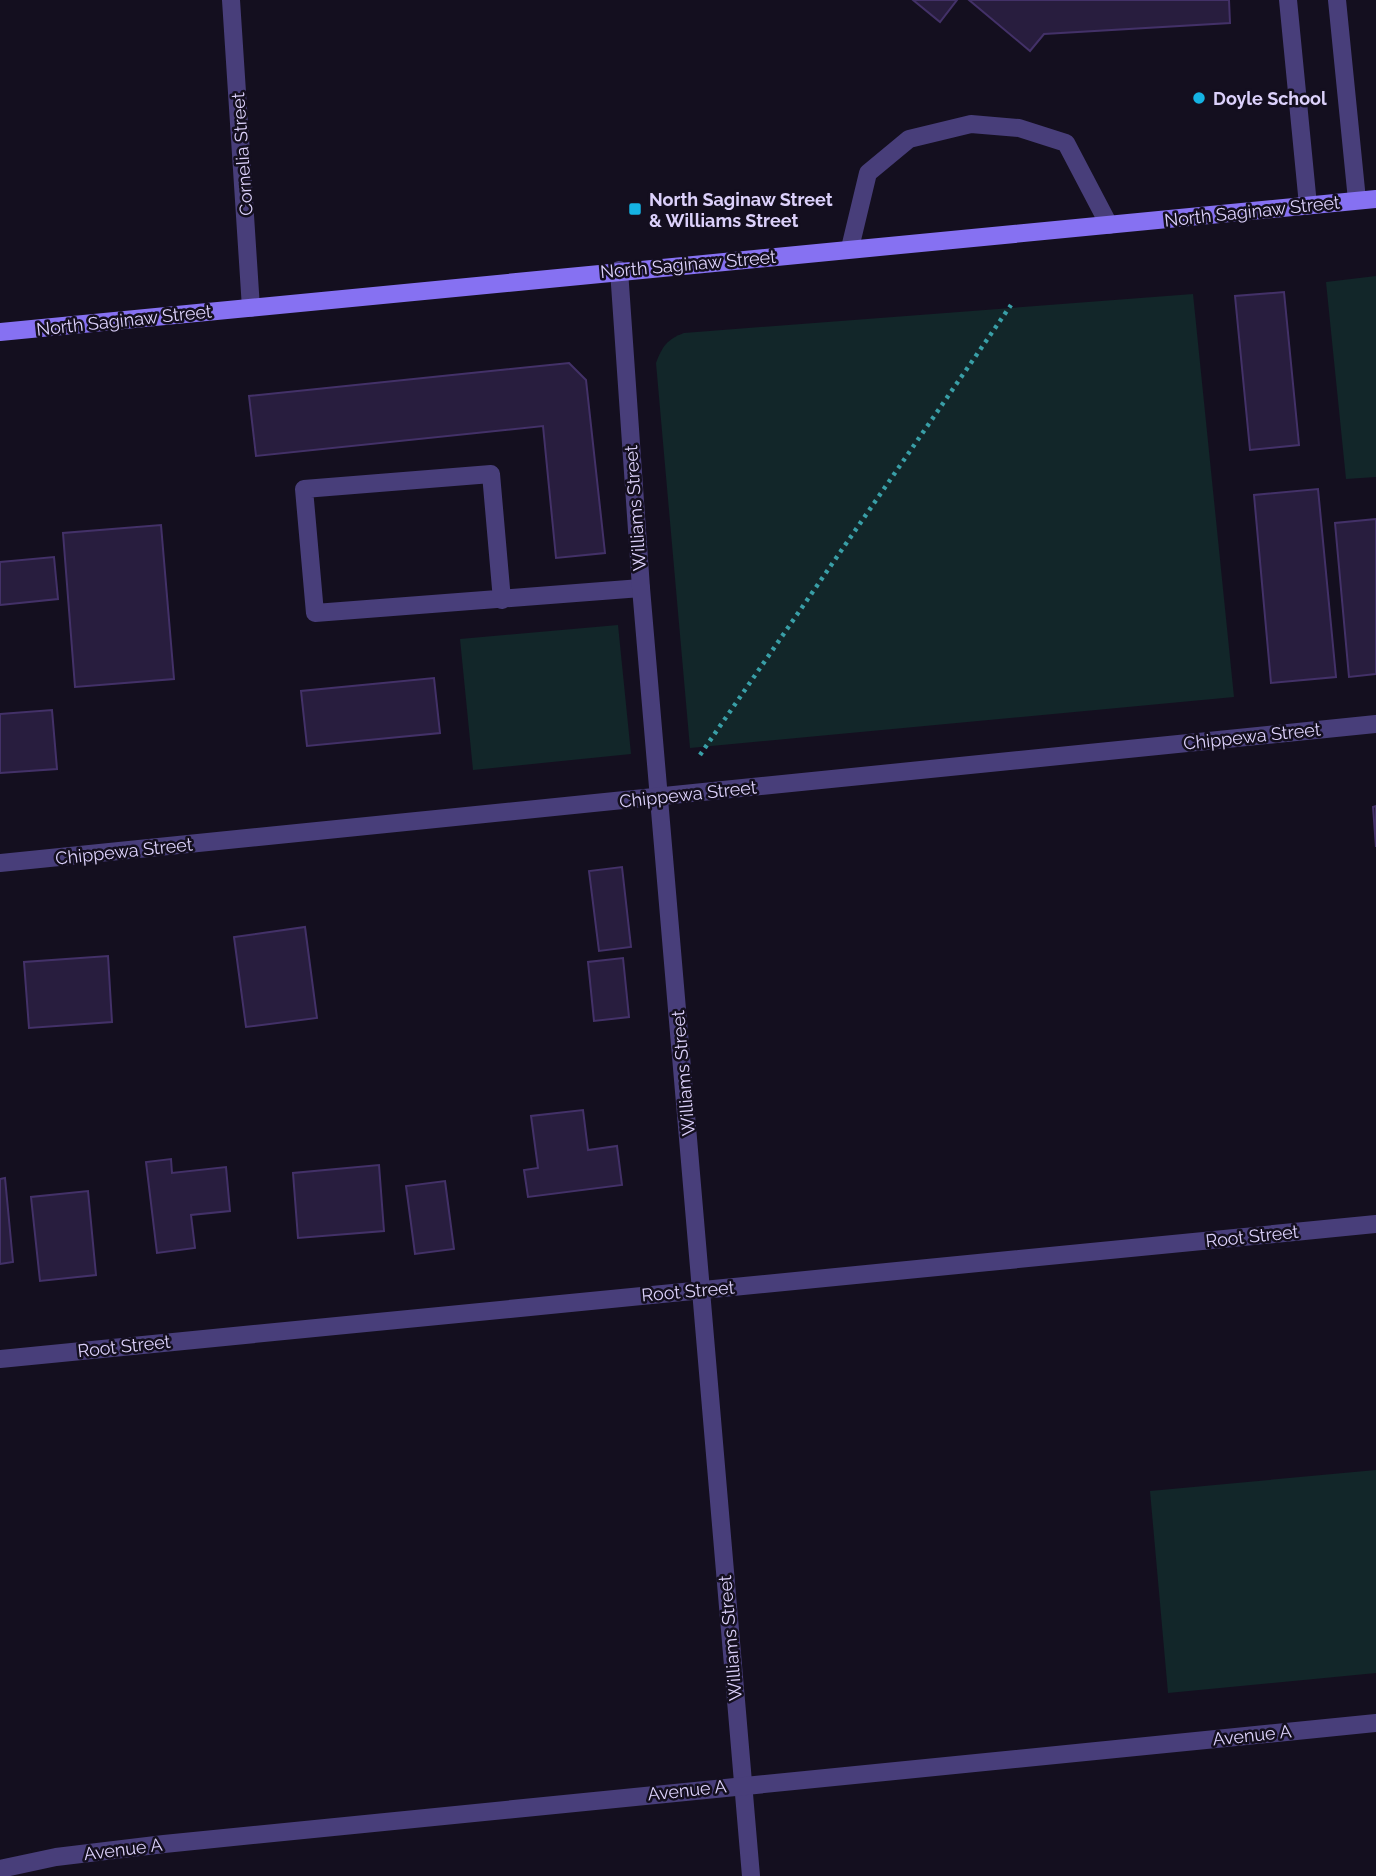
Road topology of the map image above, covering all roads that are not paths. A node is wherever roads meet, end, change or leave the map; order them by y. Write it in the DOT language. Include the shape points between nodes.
graph roads {
  1 [pos="231,0"];
  2 [pos="1288,0"];
  3 [pos="1337,0"];
  4 [pos="1376,199"];
  5 [pos="1357,200"];
  6 [pos="1308,205"];
  7 [pos="1109,225"];
  8 [pos="850,248"];
  9 [pos="619,270"];
  10 [pos="251,308"];
  11 [pos="0,332"];
  12 [pos="641,587"];
  13 [pos="502,600"];
  14 [pos="1376,724"];
  15 [pos="661,796"];
  16 [pos="0,863"];
  17 [pos="1376,1224"];
  18 [pos="701,1290"];
  19 [pos="0,1359"];
  20 [pos="1376,1723"];
  21 [pos="743,1785"];
  22 [pos="0,1869"];
  23 [pos="751,1876"];
  1 -- 10 [label="street, Cornelia Street"];
  2 -- 6 [label="street"];
  3 -- 5 [label="street"];
  4 -- 5 [label="main road, North Saginaw Street"];
  5 -- 6 [label="main road, North Saginaw Street"];
  6 -- 7 [label="main road, North Saginaw Street"];
  7 -- 8 [label="main road, North Saginaw Street"];
  7 -- 8 [label="street" via="1066,143 1019,128 971,124 909,139 868,173"];
  8 -- 9 [label="main road, North Saginaw Street"];
  9 -- 10 [label="main road, North Saginaw Street"];
  9 -- 12 [label="street, Williams Street"];
  10 -- 11 [label="main road, North Saginaw Street"];
  12 -- 13 [label="street"];
  12 -- 15 [label="street, Williams Street"];
  13 -- 13 [label="street" via="315,613 304,489 491,474"];
  14 -- 15 [label="street, Chippewa Street"];
  15 -- 16 [label="street, Chippewa Street"];
  15 -- 18 [label="street, Williams Street"];
  17 -- 18 [label="street, Root Street"];
  18 -- 19 [label="street, Root Street"];
  18 -- 21 [label="street, Williams Street"];
  20 -- 21 [label="street, Avenue A"];
  21 -- 22 [label="street, Avenue A" via="164,1844"];
  21 -- 23 [label="street, Williams Street"];
}
